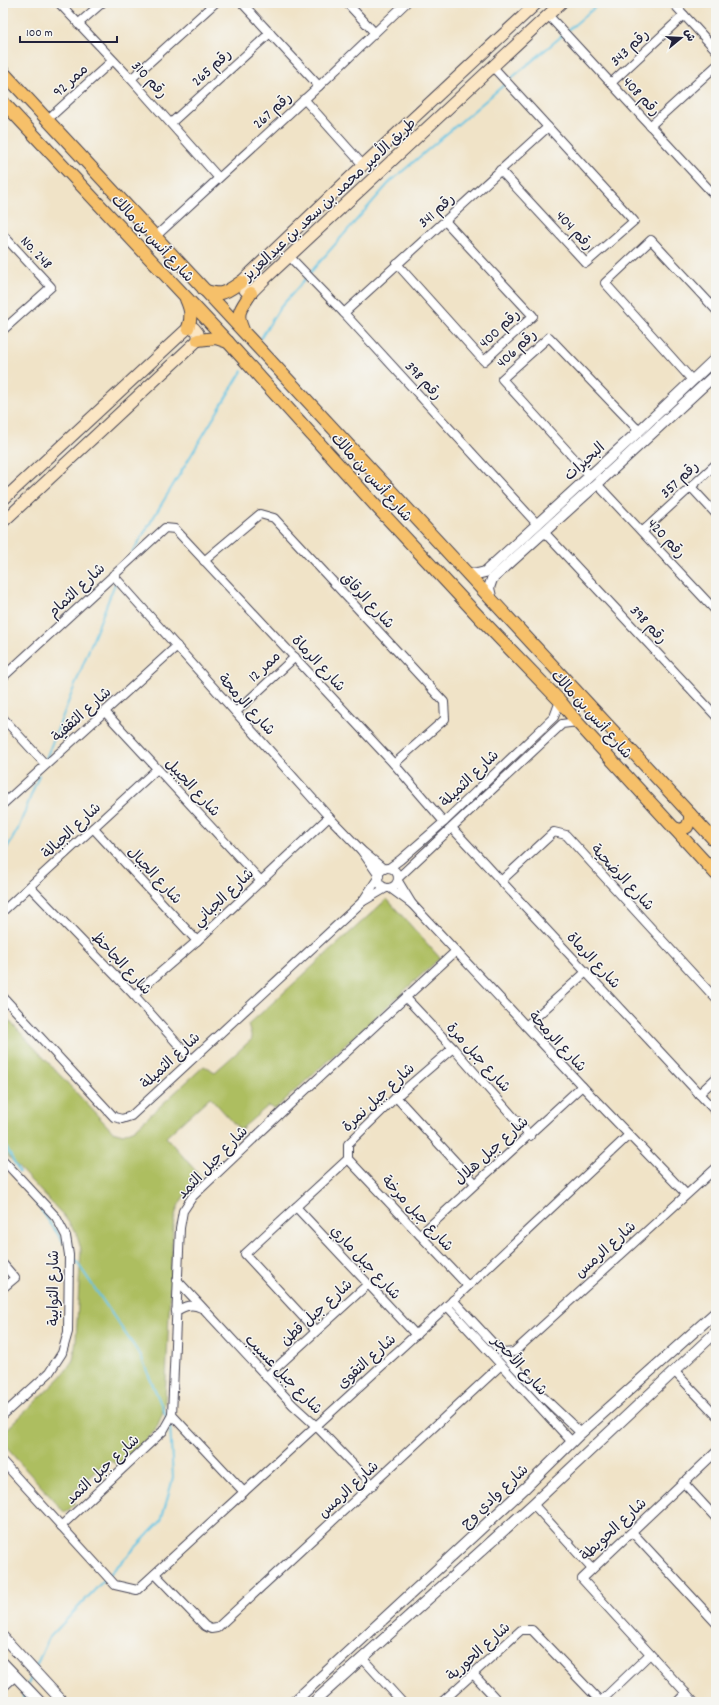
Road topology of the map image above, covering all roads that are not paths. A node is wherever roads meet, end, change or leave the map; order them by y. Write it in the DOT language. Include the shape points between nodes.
graph roads {
  1 [pos="59,3"];
  2 [pos="102,3"];
  3 [pos="215,3"];
  4 [pos="242,3"];
  5 [pos="347,3"];
  6 [pos="406,3"];
  7 [pos="537,3"];
  8 [pos="561,3"];
  9 [pos="673,3"];
  10 [pos="548,15"];
  11 [pos="684,15"];
  12 [pos="78,24"];
  13 [pos="374,32"];
  14 [pos="270,33"];
  15 [pos="716,50"];
  16 [pos="112,61"];
  17 [pos="716,66"];
  18 [pos="493,67"];
  19 [pos="3,72"];
  20 [pos="131,79"];
  21 [pos="610,83"];
  22 [pos="320,86"];
  23 [pos="304,99"];
  24 [pos="3,102"];
  25 [pos="47,120"];
  26 [pos="171,123"];
  27 [pos="650,126"];
  28 [pos="548,127"];
  29 [pos="363,164"];
  30 [pos="500,170"];
  31 [pos="218,177"];
  32 [pos="716,197"];
  33 [pos="445,220"];
  34 [pos="3,235"];
  35 [pos="155,237"];
  36 [pos="289,256"];
  37 [pos="397,264"];
  38 [pos="241,282"];
  39 [pos="203,289"];
  40 [pos="252,293"];
  41 [pos="185,296"];
  42 [pos="716,310"];
  43 [pos="344,313"];
  44 [pos="188,328"];
  45 [pos="3,330"];
  46 [pos="244,333"];
  47 [pos="198,340"];
  48 [pos="228,342"];
  49 [pos="716,358"];
  50 [pos="716,374"];
  51 [pos="692,380"];
  52 [pos="639,431"];
  53 [pos="716,464"];
  54 [pos="590,476"];
  55 [pos="597,484"];
  56 [pos="691,487"];
  57 [pos="3,500"];
  58 [pos="716,514"];
  59 [pos="3,522"];
  60 [pos="537,524"];
  61 [pos="169,528"];
  62 [pos="643,531"];
  63 [pos="544,532"];
  64 [pos="204,561"];
  65 [pos="497,561"];
  66 [pos="503,570"];
  67 [pos="467,573"];
  68 [pos="113,576"];
  69 [pos="492,601"];
  70 [pos="716,611"];
  71 [pos="177,646"];
  72 [pos="295,657"];
  73 [pos="3,677"];
  74 [pos="560,701"];
  75 [pos="105,712"];
  76 [pos="236,712"];
  77 [pos="716,716"];
  78 [pos="3,718"];
  79 [pos="577,722"];
  80 [pos="45,764"];
  81 [pos="394,764"];
  82 [pos="157,768"];
  83 [pos="3,804"];
  84 [pos="690,814"];
  85 [pos="329,817"];
  86 [pos="444,822"];
  87 [pos="93,828"];
  88 [pos="452,828"];
  89 [pos="674,828"];
  90 [pos="716,842"];
  91 [pos="716,858"];
  92 [pos="714,872"];
  93 [pos="382,873"];
  94 [pos="398,879"];
  95 [pos="261,881"];
  96 [pos="502,881"];
  97 [pos="30,887"];
  98 [pos="388,888"];
  99 [pos="362,902"];
  100 [pos="412,904"];
  101 [pos="3,911"];
  102 [pos="197,941"];
  103 [pos="456,952"];
  104 [pos="586,972"];
  105 [pos="134,995"];
  106 [pos="3,997"];
  107 [pos="407,998"];
  108 [pos="716,998"];
  109 [pos="526,1026"];
  110 [pos="453,1048"];
  111 [pos="191,1059"];
  112 [pos="716,1078"];
  113 [pos="582,1086"];
  114 [pos="699,1094"];
  115 [pos="396,1097"];
  116 [pos="716,1112"];
  117 [pos="629,1135"];
  118 [pos="530,1136"];
  119 [pos="348,1159"];
  120 [pos="3,1160"];
  121 [pos="716,1168"];
  122 [pos="475,1183"];
  123 [pos="686,1194"];
  124 [pos="296,1207"];
  125 [pos="420,1235"];
  126 [pos="3,1264"];
  127 [pos="177,1280"];
  128 [pos="367,1284"];
  129 [pos="468,1286"];
  130 [pos="3,1288"];
  131 [pos="450,1303"];
  132 [pos="203,1309"];
  133 [pos="176,1311"];
  134 [pos="716,1312"];
  135 [pos="316,1330"];
  136 [pos="716,1332"];
  137 [pos="416,1335"];
  138 [pos="514,1352"];
  139 [pos="503,1353"];
  140 [pos="512,1363"];
  141 [pos="501,1365"];
  142 [pos="674,1371"];
  143 [pos="266,1377"];
  144 [pos="543,1397"];
  145 [pos="536,1403"];
  146 [pos="3,1414"];
  147 [pos="172,1414"];
  148 [pos="716,1415"];
  149 [pos="316,1426"];
  150 [pos="581,1433"];
  151 [pos="572,1442"];
  152 [pos="716,1452"];
  153 [pos="3,1462"];
  154 [pos="683,1482"];
  155 [pos="373,1485"];
  156 [pos="244,1492"];
  157 [pos="534,1504"];
  158 [pos="716,1518"];
  159 [pos="61,1526"];
  160 [pos="632,1532"];
  161 [pos="592,1569"];
  162 [pos="155,1574"];
  163 [pos="716,1623"];
  164 [pos="3,1637"];
  165 [pos="650,1654"];
  166 [pos="362,1659"];
  167 [pos="3,1663"];
  168 [pos="473,1674"];
  169 [pos="14,1676"];
  170 [pos="3,1686"];
  171 [pos="686,1693"];
  172 [pos="303,1694"];
  173 [pos="40,1702"];
  174 [pos="63,1702"];
  175 [pos="294,1702"];
  176 [pos="312,1702"];
  177 [pos="402,1702"];
  178 [pos="442,1702"];
  179 [pos="499,1702"];
  180 [pos="600,1702"];
  181 [pos="677,1702"];
  182 [pos="694,1702"];
  1 -- 12 [label="street, رقم 310"];
  2 -- 12 [label="street"];
  3 -- 20 [label="street"];
  4 -- 14 [label="street"];
  5 -- 13 [label="street"];
  6 -- 13 [label="street, رقم 267"];
  7 -- 29 [label="main road, طريق الأمير محمد بن سعد بن عبدالعزيز"];
  8 -- 10 [label="main road, طريق الأمير محمد بن سعد بن عبدالعزيز"];
  9 -- 11 [label="street"];
  10 -- 18 [label="main road, طريق الأمير محمد بن سعد بن عبدالعزيز"];
  10 -- 21 [label="street, رقم 408"];
  11 -- 15 [label="street"];
  11 -- 21 [label="street, رقم 343"];
  12 -- 16 [label="street, رقم 310"];
  13 -- 22 [label="street, رقم 267"];
  14 -- 22 [label="street"];
  14 -- 26 [label="street, رقم 265"];
  16 -- 20 [label="street, رقم 310"];
  16 -- 25 [label="street, ممر 92"];
  17 -- 27 [label="street"];
  18 -- 28 [label="street"];
  18 -- 36 [label="main road, طريق الأمير محمد بن سعد بن عبدالعزيز"];
  19 -- 25 [label="main road, شارع أنس بن مالك"];
  20 -- 26 [label="street, رقم 310"];
  21 -- 27 [label="street, رقم 408"];
  22 -- 23 [label="street, رقم 267"];
  23 -- 29 [label="street"];
  23 -- 31 [label="street, رقم 267"];
  24 -- 41 [label="main road, شارع أنس بن مالك"];
  25 -- 35 [label="main road, شارع أنس بن مالك"];
  26 -- 31 [label="street, رقم 310"];
  27 -- 32 [label="street, رقم 408"];
  28 -- 30 [label="street, رقم 341"];
  28 -- 30 [label="street, رقم 404" via="634,221 586,263"];
  29 -- 38 [label="main road, طريق الأمير محمد بن سعد بن عبدالعزيز"];
  30 -- 33 [label="street, رقم 341"];
  31 -- 35 [label="street, رقم 267"];
  33 -- 37 [label="street, رقم 341"];
  33 -- 37 [label="street, رقم 400" via="532,316 484,361"];
  34 -- 45 [label="street, No. 248" via="51,287"];
  35 -- 39 [label="main road, شارع أنس بن مالك"];
  36 -- 40 [label="main road, طريق الأمير محمد بن سعد بن عبدالعزيز"];
  36 -- 43 [label="street, رقم 398"];
  37 -- 43 [label="street, رقم 341"];
  38 -- 39 [label="main road" via="222,293 216,294"];
  38 -- 40 [label="main road, طريق الأمير محمد بن سعد بن عبدالعزيز" via="245,290"];
  39 -- 46 [label="main road, شارع أنس بن مالك"];
  40 -- 46 [label="main road" via="238,313 238,320"];
  41 -- 44 [label="main road" via="191,319"];
  41 -- 48 [label="main road, شارع أنس بن مالك"];
  42 -- 51 [label="street" via="651,240 605,283"];
  43 -- 60 [label="street, رقم 398"];
  44 -- 47 [label="main road" via="194,328 198,333"];
  44 -- 57 [label="main road"];
  46 -- 67 [label="main road, شارع أنس بن مالك"];
  47 -- 48 [label="main road" via="216,338"];
  47 -- 59 [label="main road"];
  48 -- 74 [label="main road, شارع أنس بن مالك" via="375,505"];
  49 -- 51 [label="street, البحيرات"];
  50 -- 55 [label="street, البحيرات"];
  51 -- 52 [label="street, البحيرات"];
  52 -- 54 [label="street, البحيرات"];
  52 -- 54 [label="street, رقم 406" via="549,337 502,379"];
  53 -- 56 [label="street, رقم 357"];
  54 -- 60 [label="street, البحيرات"];
  55 -- 62 [label="street, رقم 420"];
  55 -- 63 [label="street, البحيرات"];
  56 -- 58 [label="street"];
  56 -- 62 [label="street, رقم 357"];
  60 -- 65 [label="street, البحيرات"];
  61 -- 64 [label="street, شارع الرماة" via="175,529"];
  61 -- 68 [label="street, شارع الثمام" via="165,528"];
  62 -- 70 [label="street, رقم 420"];
  63 -- 66 [label="street, البحيرات"];
  63 -- 77 [label="street, رقم 398"];
  64 -- 72 [label="street, شارع الرماة"];
  64 -- 81 [label="street, شارع الرقاق" via="260,514 274,518 444,702 445,719"];
  65 -- 66 [label="street" via="494,568"];
  65 -- 67 [label="street, البحيرات" via="485,572"];
  66 -- 69 [label="street, البحيرات" via="492,579 489,588"];
  67 -- 69 [label="main road, شارع أنس بن مالك"];
  68 -- 71 [label="street, شارع الرمحة"];
  68 -- 73 [label="street, شارع الثمام"];
  69 -- 84 [label="main road, شارع أنس بن مالك"];
  71 -- 75 [label="street, شارع الثقفية"];
  71 -- 76 [label="street, شارع الرمحة"];
  72 -- 76 [label="street, ممر 12"];
  72 -- 81 [label="street, شارع الرماة"];
  74 -- 79 [label="main road, شارع أنس بن مالك"];
  74 -- 86 [label="street, شارع الثميلة" via="554,717"];
  75 -- 80 [label="street, شارع الثقفية"];
  75 -- 82 [label="street, شارع الجبيل"];
  76 -- 85 [label="street, شارع الرمحة"];
  78 -- 80 [label="street"];
  79 -- 88 [label="street, شارع الثميلة" via="562,724"];
  79 -- 89 [label="main road, شارع أنس بن مالك"];
  80 -- 83 [label="street, شارع الثقفية"];
  81 -- 86 [label="street, شارع الرماة"];
  82 -- 87 [label="street, شارع الجبالة"];
  82 -- 95 [label="street, شارع الجبيل"];
  84 -- 89 [label="main road" via="688,826 681,830"];
  84 -- 90 [label="main road, شارع أنس بن مالك"];
  85 -- 93 [label="street, شارع الرمحة"];
  85 -- 95 [label="street, شارع الجباني"];
  86 -- 93 [label="street, شارع الثميلة"];
  87 -- 97 [label="street, شارع الجبالة"];
  87 -- 102 [label="street, شارع الجبال"];
  88 -- 94 [label="street, شارع الثميلة"];
  88 -- 96 [label="street, شارع الرماة"];
  89 -- 92 [label="main road, شارع أنس بن مالك"];
  91 -- 92 [label="main road" via="712,864"];
  93 -- 94 [label="street" via="396,871"];
  93 -- 98 [label="street" via="380,884"];
  93 -- 99 [label="street, شارع الثميلة"];
  94 -- 98 [label="street" via="394,886"];
  94 -- 100 [label="street"];
  95 -- 102 [label="street, شارع الجباني"];
  96 -- 104 [label="street, شارع الرماة"];
  96 -- 108 [label="street, شارع الرضحية" via="554,832 566,836"];
  97 -- 101 [label="street, شارع الجبالة"];
  97 -- 105 [label="street, شارع الجاحظ"];
  98 -- 99 [label="street"];
  98 -- 100 [label="street"];
  99 -- 111 [label="street, شارع الثميلة"];
  100 -- 103 [label="street, شارع الرمحة"];
  102 -- 105 [label="street, شارع الجباني"];
  103 -- 107 [label="street, شارع جبل الثمد"];
  103 -- 109 [label="street, شارع الرمحة"];
  104 -- 109 [label="street"];
  104 -- 114 [label="street, شارع الرماة"];
  105 -- 111 [label="street, شارع الجاحظ"];
  106 -- 111 [label="street, شارع الثميلة" via="114,1117 122,1119 131,1116"];
  107 -- 110 [label="street, شارع جبل مرة"];
  107 -- 127 [label="street, شارع جبل الثمد" via="193,1196 183,1211"];
  109 -- 113 [label="street, شارع الرمحة"];
  110 -- 115 [label="street, شارع جبل نمرة"];
  110 -- 118 [label="street, شارع جبل مرة"];
  112 -- 114 [label="street"];
  113 -- 117 [label="street, شارع الرمحة"];
  113 -- 118 [label="street, شارع جبل هلال"];
  114 -- 116 [label="street, شارع الرماة"];
  115 -- 119 [label="street, شارع جبل نمرة" via="348,1144"];
  115 -- 122 [label="street"];
  117 -- 123 [label="street, شارع الرمحة"];
  117 -- 129 [label="street, شارع التقوى"];
  118 -- 122 [label="street, شارع جبل هلال"];
  119 -- 124 [label="street"];
  119 -- 125 [label="street, شارع جبل مرخة"];
  120 -- 146 [label="street, شارع الثوابية" via="56,1217 66,1236 69,1255 68,1332 62,1353 49,1374"];
  121 -- 123 [label="street, شارع الرمس"];
  122 -- 125 [label="street, شارع جبل هلال"];
  123 -- 138 [label="street, شارع الرمس"];
  124 -- 128 [label="street, شارع جبل ماري"];
  124 -- 135 [label="street" via="246,1254"];
  125 -- 129 [label="street, شارع جبل مرخة"];
  126 -- 130 [label="street" via="15,1278"];
  127 -- 132 [label="street, شارع جبل عسيب"];
  127 -- 133 [label="street, شارع جبل الثمد"];
  128 -- 135 [label="street, شارع جبل قطن"];
  128 -- 137 [label="street, شارع جبل ماري"];
  129 -- 131 [label="street, شارع التقوى"];
  131 -- 137 [label="street, شارع التقوى"];
  131 -- 139 [label="street, شارع الأحجر"];
  131 -- 141 [label="street, شارع الأحجر"];
  132 -- 133 [label="street" via="196,1305"];
  132 -- 143 [label="street, شارع جبل عسيب"];
  133 -- 147 [label="street, شارع جبل الثمد"];
  134 -- 150 [label="street, شارع وادي وج"];
  135 -- 143 [label="street, شارع جبل قطن"];
  136 -- 142 [label="street"];
  137 -- 149 [label="street, شارع التقوى"];
  138 -- 139 [label="street"];
  138 -- 140 [label="street"];
  139 -- 140 [label="street, شارع الأحجر"];
  140 -- 144 [label="street, شارع الأحجر"];
  141 -- 145 [label="street, شارع الأحجر"];
  141 -- 155 [label="street, شارع الرمس"];
  142 -- 148 [label="street"];
  142 -- 157 [label="street"];
  143 -- 149 [label="street, شارع جبل عسيب"];
  144 -- 145 [label="street"];
  144 -- 150 [label="street, شارع الأحجر"];
  145 -- 151 [label="street, شارع الأحجر"];
  147 -- 156 [label="street"];
  147 -- 159 [label="street, شارع جبل الثمد" via="163,1431"];
  149 -- 155 [label="street, شارع جبل عسيب"];
  149 -- 156 [label="street, شارع التقوى"];
  150 -- 151 [label="street, شارع وادي وج"];
  151 -- 172 [label="street, شارع وادي وج"];
  152 -- 154 [label="street, شارع الحويطة"];
  153 -- 159 [label="street"];
  154 -- 158 [label="street"];
  154 -- 160 [label="street, شارع الحويطة"];
  155 -- 162 [label="street, شارع الرمس" via="217,1628 204,1626"];
  156 -- 162 [label="street, شارع التقوى"];
  157 -- 161 [label="street"];
  157 -- 166 [label="street"];
  159 -- 162 [label="street, شارع التقوى" via="115,1585 137,1590"];
  160 -- 161 [label="street, شارع الحويطة"];
  160 -- 163 [label="street"];
  161 -- 165 [label="street, شارع الحويطة" via="582,1579"];
  164 -- 174 [label="street"];
  165 -- 171 [label="street, شارع الحويطة"];
  165 -- 180 [label="street"];
  166 -- 176 [label="street"];
  166 -- 177 [label="street"];
  167 -- 169 [label="street"];
  168 -- 178 [label="street, شارع الحورية"];
  168 -- 179 [label="street"];
  168 -- 180 [label="street, شارع الحورية" via="521,1630 532,1630"];
  169 -- 170 [label="street"];
  169 -- 173 [label="street"];
  171 -- 181 [label="street"];
  171 -- 182 [label="street, شارع الحويطة"];
  172 -- 175 [label="street, شارع وادي وج"];
  172 -- 176 [label="street"];
}
